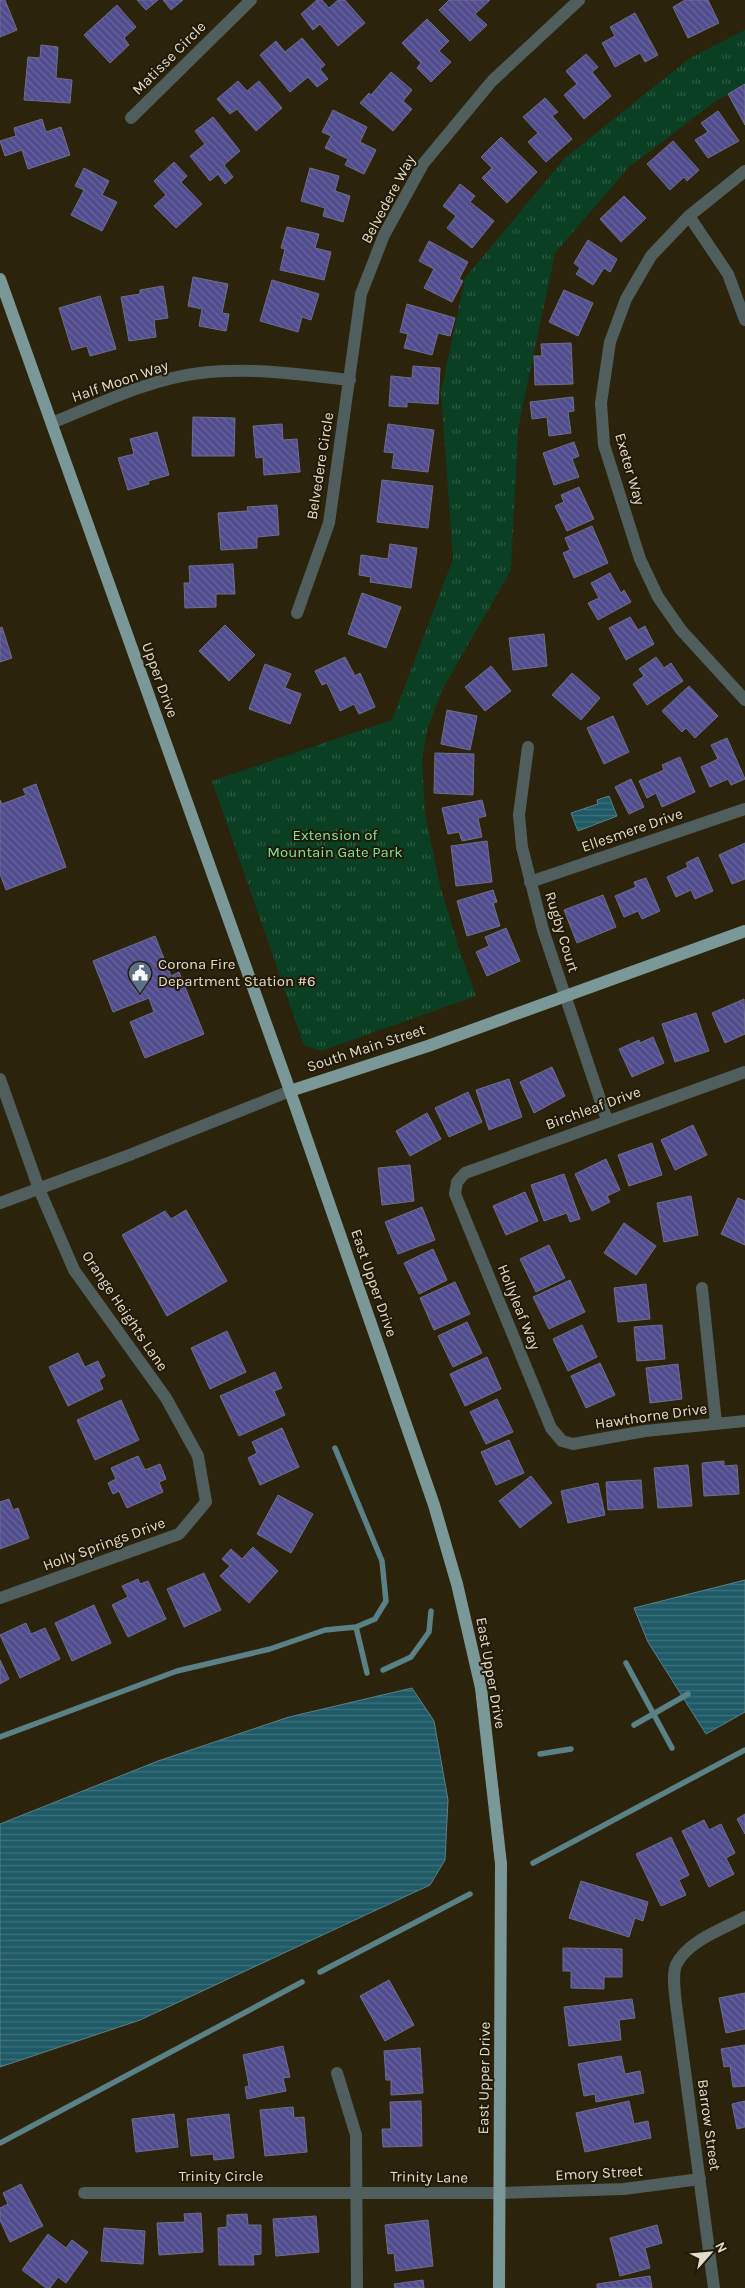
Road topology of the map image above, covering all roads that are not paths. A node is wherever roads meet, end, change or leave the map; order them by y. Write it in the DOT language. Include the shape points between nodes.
graph roads {
  1 [pos="251,0"];
  2 [pos="579,0"];
  3 [pos="131,118"];
  4 [pos="745,171"];
  5 [pos="689,216"];
  6 [pos="0,279"];
  7 [pos="745,320"];
  8 [pos="350,380"];
  9 [pos="52,423"];
  10 [pos="297,613"];
  11 [pos="745,700"];
  12 [pos="528,747"];
  13 [pos="745,809"];
  14 [pos="530,882"];
  15 [pos="745,931"];
  16 [pos="565,996"];
  17 [pos="745,1072"];
  18 [pos="0,1079"];
  19 [pos="290,1090"];
  20 [pos="607,1120"];
  21 [pos="457,1182"];
  22 [pos="39,1189"];
  23 [pos="0,1203"];
  24 [pos="702,1288"];
  25 [pos="745,1421"];
  26 [pos="716,1423"];
  27 [pos="562,1441"];
  28 [pos="206,1502"];
  29 [pos="0,1598"];
  30 [pos="745,1917"];
  31 [pos="337,2073"];
  32 [pos="700,2179"];
  33 [pos="358,2192"];
  34 [pos="84,2193"];
  35 [pos="499,2193"];
  36 [pos="357,2288"];
  37 [pos="499,2288"];
  38 [pos="714,2288"];
  1 -- 3 [label="street, Matisse Circle"];
  2 -- 8 [label="street, Belvedere Way" via="492,81 424,164 384,235 361,294"];
  4 -- 5 [label="street, Exeter Way"];
  5 -- 7 [label="street" via="728,274"];
  5 -- 11 [label="street, Exeter Way" via="651,256 623,308 610,342 601,403 604,445 640,559 658,597 681,630"];
  6 -- 9 [label="main road, Upper Drive"];
  8 -- 9 [label="street, Half Moon Way" via="253,370 199,373 147,386"];
  8 -- 10 [label="street, Belvedere Circle" via="329,523"];
  9 -- 19 [label="main road, Upper Drive"];
  12 -- 14 [label="street, Rugby Court" via="519,815"];
  13 -- 14 [label="street, Ellesmere Drive"];
  14 -- 16 [label="street, Rugby Court" via="542,930"];
  15 -- 16 [label="main road, South Main Street"];
  16 -- 19 [label="main road, South Main Street" via="428,1046"];
  16 -- 20 [label="street, Rugby Court"];
  17 -- 20 [label="street, Birchleaf Drive"];
  18 -- 22 [label="street, Orange Heights Lane"];
  19 -- 22 [label="street, South Main Street"];
  19 -- 35 [label="main road, East Upper Drive" via="434,1505 457,1584 480,1688 502,1864"];
  20 -- 21 [label="street, Birchleaf Drive" via="465,1173"];
  21 -- 27 [label="street, Hollyleaf Way" via="455,1194 458,1203 551,1428"];
  22 -- 23 [label="street, South Main Street"];
  22 -- 28 [label="street, Orange Heights Lane" via="74,1270 166,1398 198,1456"];
  24 -- 26 [label="street"];
  25 -- 26 [label="street, Hawthorne Drive"];
  26 -- 27 [label="street, Hawthorne Drive" via="573,1444"];
  28 -- 29 [label="street, Holly Springs Drive" via="179,1534"];
  30 -- 32 [label="street, Barrow Street" via="697,1943 684,1953 675,1967 676,2004"];
  31 -- 33 [label="street" via="356,2135"];
  32 -- 35 [label="street, Emory Street" via="624,2190"];
  32 -- 38 [label="street, Barrow Street"];
  33 -- 34 [label="street, Trinity Circle"];
  33 -- 35 [label="street, Trinity Lane"];
  33 -- 36 [label="street"];
  35 -- 37 [label="main road, East Upper Drive"];
}
